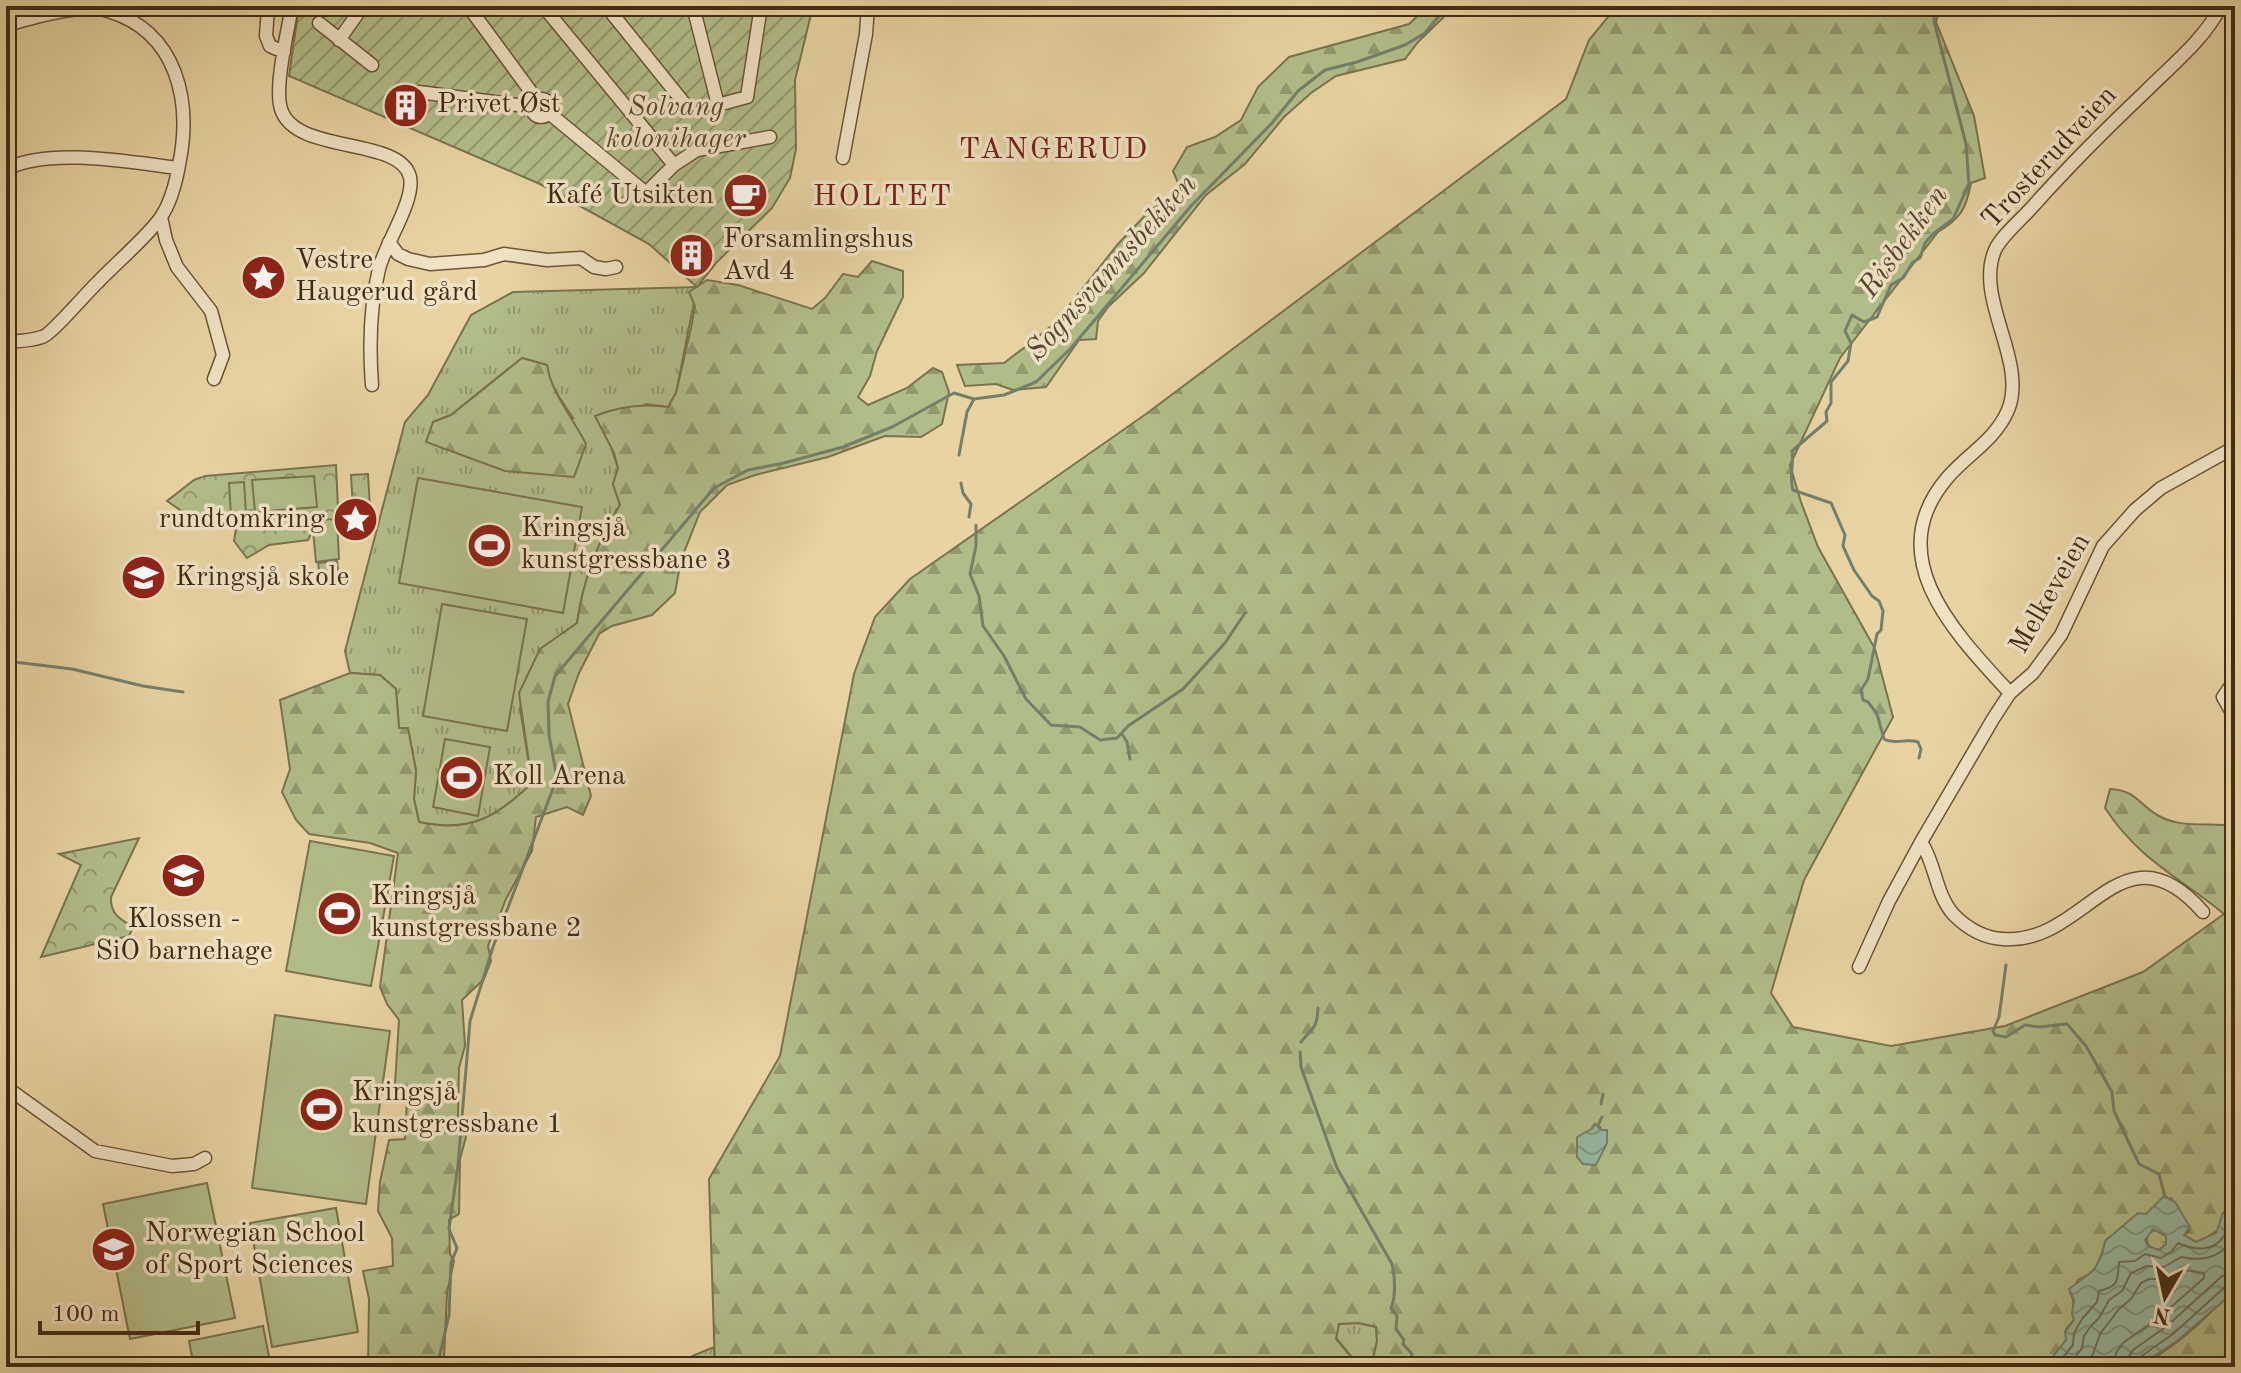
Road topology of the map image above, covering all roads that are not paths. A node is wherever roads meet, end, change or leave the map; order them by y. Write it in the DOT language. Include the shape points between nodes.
graph roads {
  1 [pos="292,6"];
  2 [pos="363,6"];
  3 [pos="468,6"];
  4 [pos="543,6"];
  5 [pos="606,6"];
  6 [pos="693,6"];
  7 [pos="761,6"];
  8 [pos="868,6"];
  9 [pos="2221,6"];
  10 [pos="268,8"];
  11 [pos="319,23"];
  12 [pos="6,25"];
  13 [pos="339,40"];
  14 [pos="284,52"];
  15 [pos="372,65"];
  16 [pos="419,92"];
  17 [pos="535,104"];
  18 [pos="719,105"];
  19 [pos="770,137"];
  20 [pos="843,158"];
  21 [pos="674,165"];
  22 [pos="178,168"];
  23 [pos="6,169"];
  24 [pos="161,217"];
  25 [pos="389,242"];
  26 [pos="616,267"];
  27 [pos="6,342"];
  28 [pos="214,379"];
  29 [pos="372,385"];
  30 [pos="2235,447"];
  31 [pos="2235,680"];
  32 [pos="2010,693"];
  33 [pos="2235,718"];
  34 [pos="1921,842"];
  35 [pos="2203,912"];
  36 [pos="1859,967"];
  37 [pos="6,1087"];
  38 [pos="205,1158"];
  1 -- 14 [label="street"];
  2 -- 13 [label="street"];
  3 -- 17 [label="street"];
  4 -- 21 [label="street"];
  5 -- 18 [label="street" via="689,108"];
  6 -- 18 [label="street"];
  7 -- 18 [label="street" via="747,97"];
  8 -- 20 [label="street"];
  9 -- 32 [label="street, Trosterudveien" via="2186,51 2074,161 1996,249 1990,278 2009,366 2008,410 1994,434 1933,494 1923,516 1919,547 1930,592 1942,613"];
  10 -- 14 [label="street" via="266,36 270,46"];
  11 -- 13 [label="street"];
  12 -- 22 [label="street" via="94,9 124,18 153,38 171,65 184,100"];
  13 -- 15 [label="street"];
  14 -- 25 [label="street" via="280,108 293,127 388,156 410,176 410,192"];
  16 -- 17 [label="street"];
  17 -- 21 [label="street" via="533,112 539,117 549,113 646,193"];
  19 -- 21 [label="street" via="697,150"];
  22 -- 23 [label="street" via="45,157"];
  22 -- 24 [label="street"];
  24 -- 27 [label="street" via="46,337"];
  24 -- 28 [label="street" via="177,267 211,311 223,355"];
  25 -- 26 [label="street" via="398,254 430,264 504,254 581,258 594,267"];
  25 -- 29 [label="street" via="373,311"];
  30 -- 32 [label="street, Melkeveien" via="2161,488 2135,510 2103,546 2061,635 2033,673"];
  31 -- 33 [label="street" via="2223,697"];
  32 -- 34 [label="street, Melkeveien"];
  34 -- 35 [label="street" via="1948,908 1988,937 2036,936 2133,878 2176,887"];
  34 -- 36 [label="street, Melkeveien"];
  37 -- 38 [label="street" via="95,1151 172,1166"];
}
